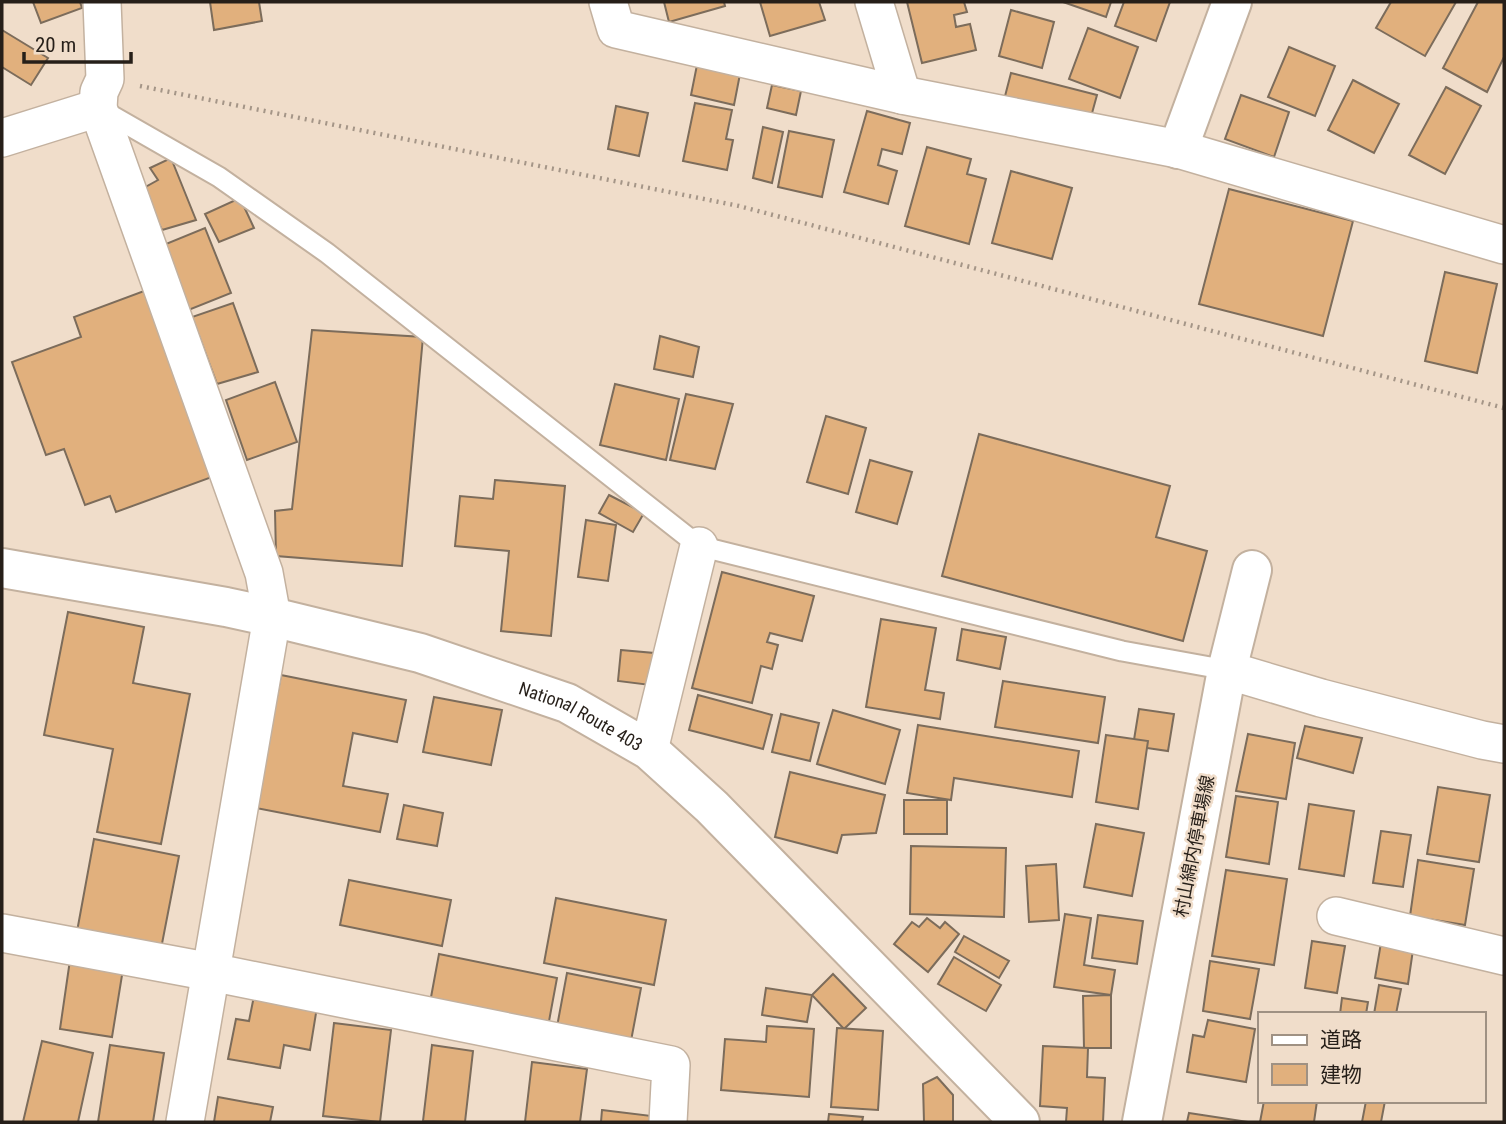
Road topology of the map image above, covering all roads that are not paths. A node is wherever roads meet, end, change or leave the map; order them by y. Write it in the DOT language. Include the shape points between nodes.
graph roads {
  1 [pos="102,2"];
  2 [pos="608,2"];
  3 [pos="874,2"];
  4 [pos="1232,2"];
  5 [pos="102,93"];
  6 [pos="902,95"];
  7 [pos="2,138"];
  8 [pos="1178,149"];
  9 [pos="1504,245"];
  10 [pos="699,546"];
  11 [pos="2,568"];
  12 [pos="1252,570"];
  13 [pos="272,617"];
  14 [pos="1227,670"];
  15 [pos="1504,744"];
  16 [pos="649,750"];
  17 [pos="1336,916"];
  18 [pos="2,933"];
  19 [pos="1504,956"];
  20 [pos="211,972"];
  21 [pos="185,1122"];
  22 [pos="668,1122"];
  23 [pos="1020,1122"];
  24 [pos="1142,1122"];
  1 -- 5 [label="street"];
  2 -- 6 [label="street" via="616,29"];
  3 -- 6 [label="street"];
  4 -- 8 [label="main road"];
  5 -- 7 [label="street"];
  5 -- 10 [label="lane" via="327,253"];
  5 -- 13 [label="street" via="264,573"];
  6 -- 8 [label="street"];
  8 -- 9 [label="street"];
  10 -- 14 [label="lane" via="1122,651"];
  10 -- 16 [label="street"];
  11 -- 13 [label="main road, National Route 403"];
  12 -- 14 [label="main road, 村山綿内停車場線"];
  13 -- 16 [label="main road, National Route 403" via="420,653 567,703"];
  13 -- 20 [label="street"];
  14 -- 15 [label="street"];
  14 -- 24 [label="main road, 村山綿内停車場線"];
  16 -- 23 [label="main road, National Route 403" via="712,807"];
  17 -- 19 [label="street"];
  18 -- 20 [label="street"];
  20 -- 21 [label="street"];
  20 -- 22 [label="street" via="671,1065"];
}
